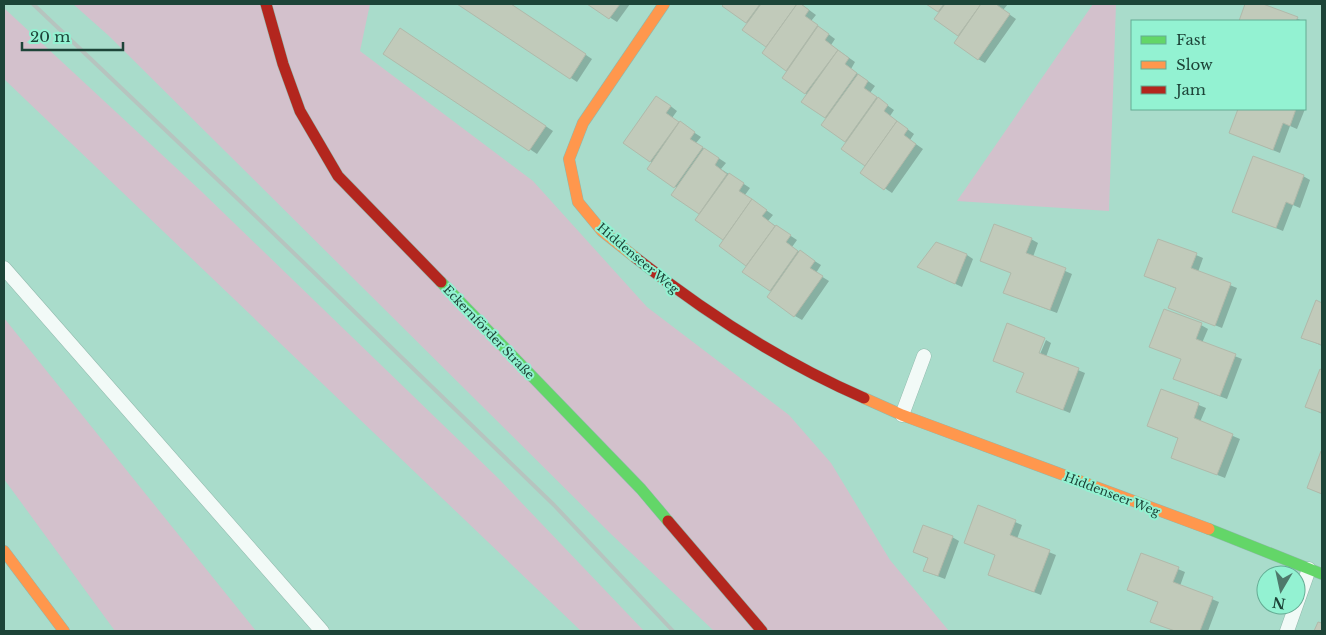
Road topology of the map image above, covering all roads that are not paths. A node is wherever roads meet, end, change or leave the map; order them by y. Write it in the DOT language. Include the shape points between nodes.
graph roads {
  1 [pos="266,4"];
  2 [pos="664,4"];
  3 [pos="4,268"];
  4 [pos="924,356"];
  5 [pos="902,414"];
  6 [pos="4,550"];
  7 [pos="1316,571"];
  8 [pos="64,631"];
  9 [pos="322,631"];
  10 [pos="762,631"];
  11 [pos="1287,631"];
  1 -- 10 [label="main road, Eckernförder Straße" via="300,111 338,176 641,489"];
  2 -- 5 [label="main road, Hiddenseer Weg" via="583,123 569,159 578,202 602,231 682,294 740,333 824,380"];
  3 -- 9 [label="lane"];
  4 -- 5 [label="lane"];
  5 -- 7 [label="main road, Hiddenseer Weg"];
  6 -- 8 [label="main road"];
  7 -- 11 [label="lane"];
}
